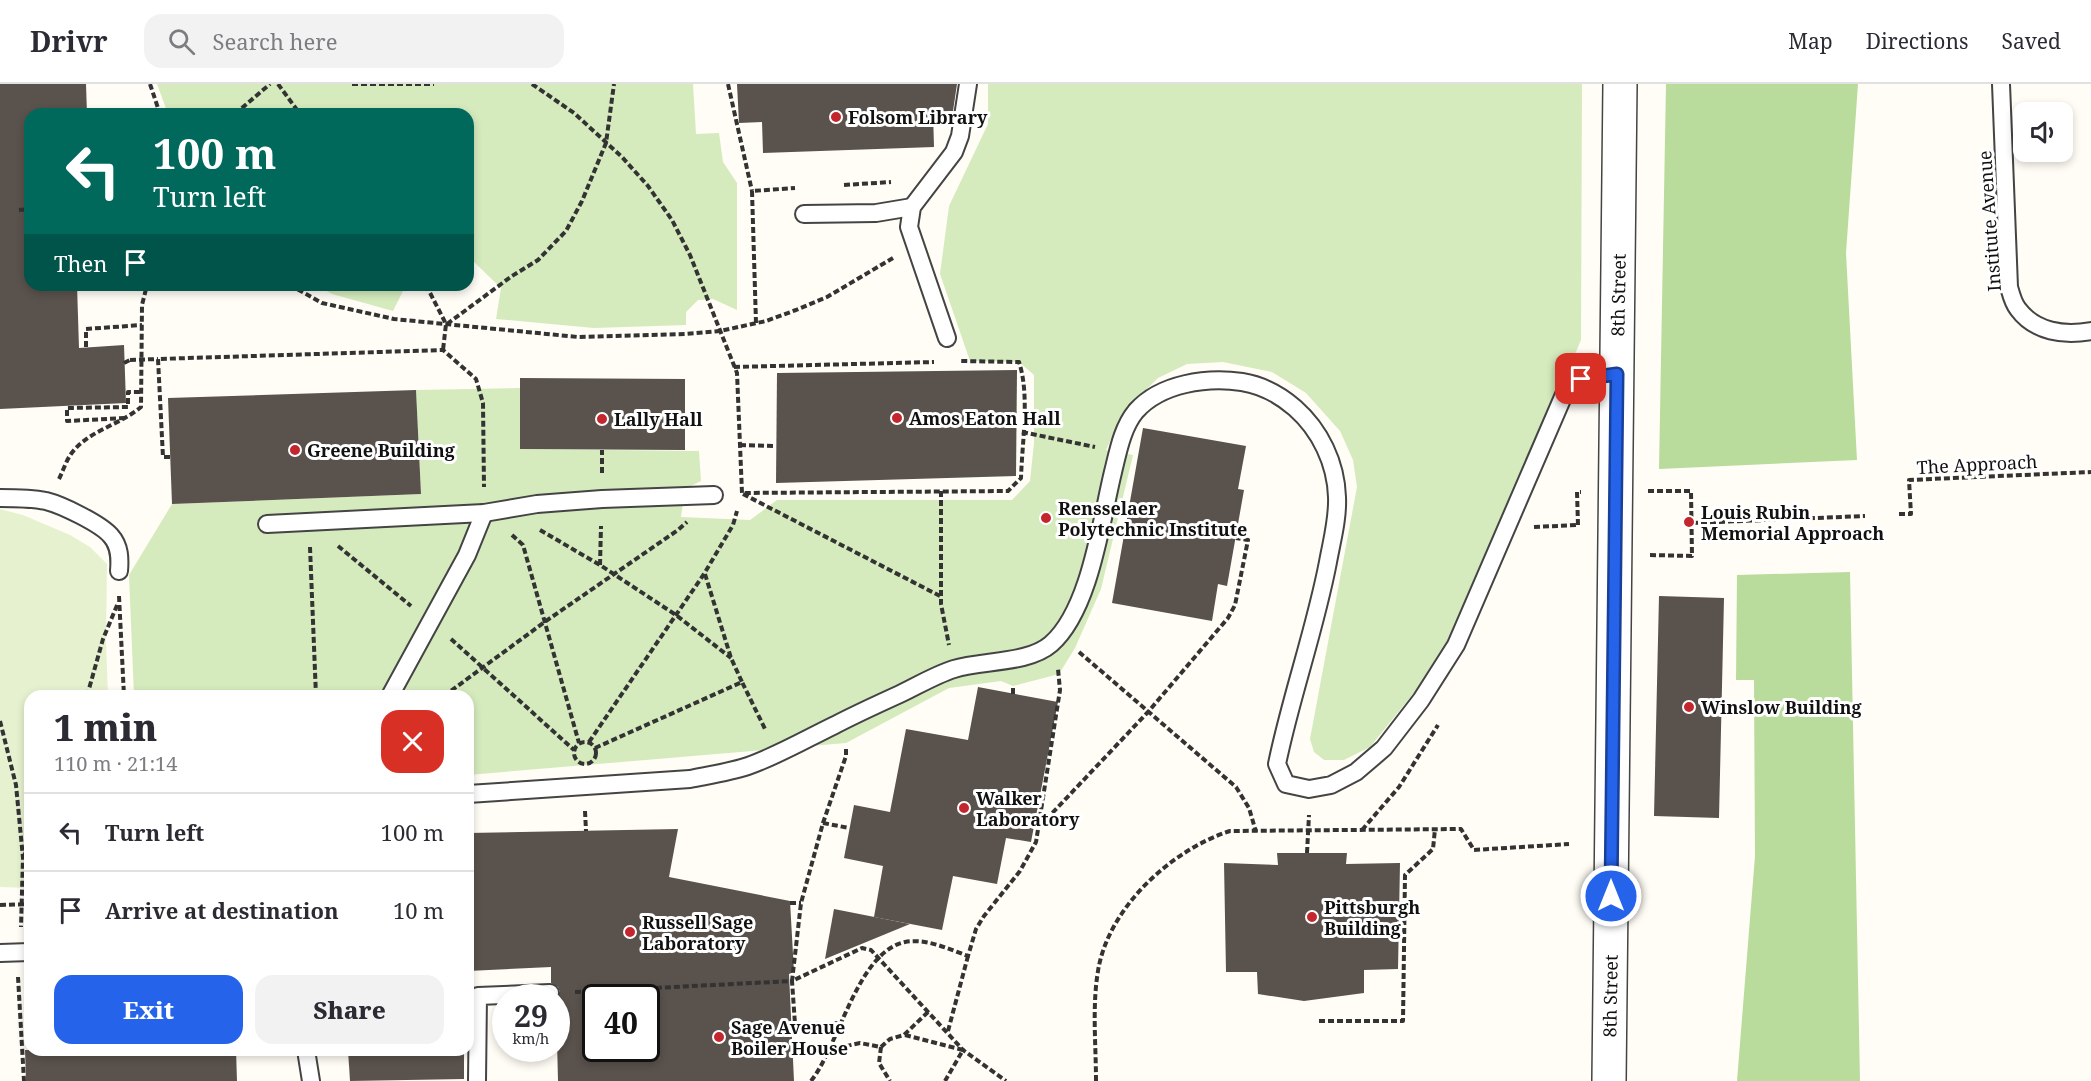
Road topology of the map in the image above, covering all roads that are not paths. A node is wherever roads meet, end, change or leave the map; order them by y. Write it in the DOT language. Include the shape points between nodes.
graph roads {
  1 [pos="968,84"];
  2 [pos="1620,84"];
  3 [pos="2001,84"];
  4 [pos="912,207"];
  5 [pos="804,214"];
  6 [pos="2091,331"];
  7 [pos="947,338"];
  8 [pos="1617,374"];
  9 [pos="714,495"];
  10 [pos="0,498"];
  11 [pos="484,513"];
  12 [pos="267,524"];
  13 [pos="119,571"];
  14 [pos="393,690"];
  15 [pos="474,794"];
  16 [pos="24,952"];
  17 [pos="0,953"];
  18 [pos="492,995"];
  19 [pos="307,1056"];
  20 [pos="311,1081"];
  21 [pos="477,1081"];
  22 [pos="1609,1081"];
  1 -- 4 [label="lane" via="954,152"];
  2 -- 8 [label="street, 8th Street"];
  3 -- 6 [label="lane, Institute Avenue" via="2009,287 2017,309 2034,325 2053,333"];
  4 -- 5 [label="lane" via="876,213"];
  4 -- 7 [label="lane" via="909,227"];
  8 -- 15 [label="lane" via="1581,379 1566,390 1456,645 1384,748 1356,772 1331,785 1310,789 1286,784 1276,764 1311,635 1337,515 1334,475 1311,423 1291,405 1268,390 1236,382 1203,381 1175,387 1151,399 1125,429 1085,589 1070,621 1049,646 1017,658 953,669 758,762 701,777"];
  8 -- 22 [label="street, 8th Street"];
  9 -- 11 [label="lane" via="537,504"];
  10 -- 13 [label="lane" via="48,502 97,525 112,536 120,554"];
  11 -- 12 [label="lane"];
  11 -- 14 [label="lane" via="462,565"];
  16 -- 17 [label="lane"];
  18 -- 21 [label="lane" via="478,996"];
  19 -- 20 [label="lane"];
}
